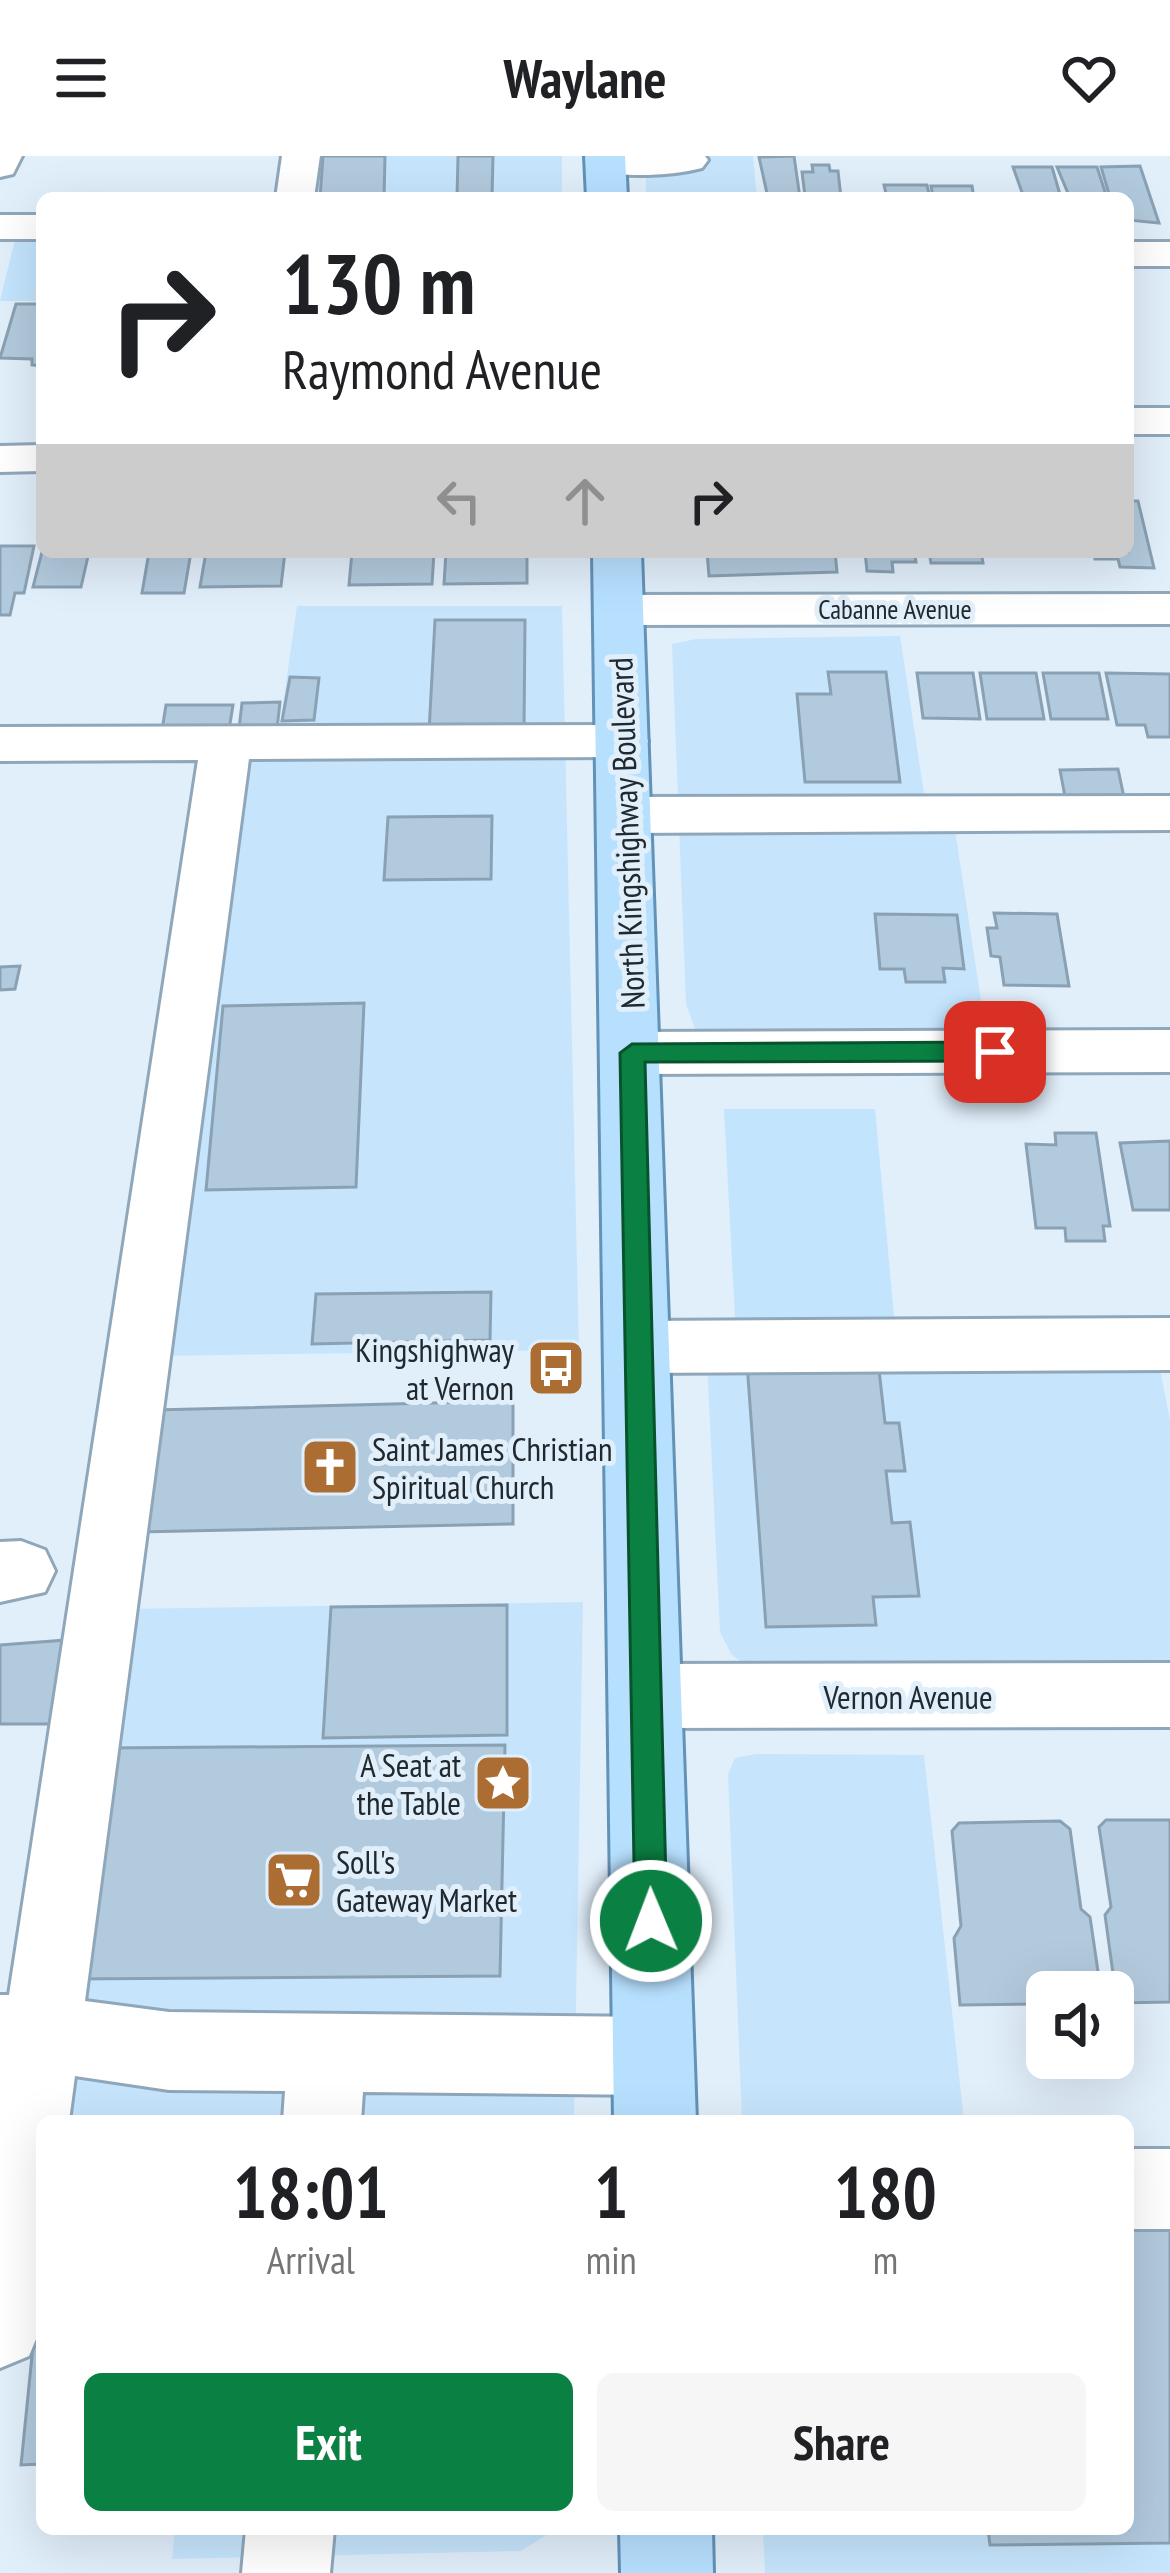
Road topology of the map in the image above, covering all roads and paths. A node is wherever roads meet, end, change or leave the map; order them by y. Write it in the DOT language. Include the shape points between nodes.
graph roads {
  1 [pos="3,156"];
  2 [pos="301,156"];
  3 [pos="0,166"];
  4 [pos="691,171"];
  5 [pos="606,172"];
  6 [pos="296,192"];
  7 [pos="0,227"];
  8 [pos="36,227"];
  9 [pos="1134,254"];
  10 [pos="1170,254"];
  11 [pos="1134,421"];
  12 [pos="1170,421"];
  13 [pos="36,458"];
  14 [pos="0,459"];
  15 [pos="618,581"];
  16 [pos="1170,609"];
  17 [pos="622,741"];
  18 [pos="226,743"];
  19 [pos="0,744"];
  20 [pos="1170,813"];
  21 [pos="625,814"];
  22 [pos="1170,1051"];
  23 [pos="632,1053"];
  24 [pos="1170,1343"];
  25 [pos="638,1347"];
  26 [pos="1170,1695"];
  27 [pos="647,1696"];
  28 [pos="21,2033"];
  29 [pos="324,2088"];
  30 [pos="654,2089"];
  31 [pos="1134,2189"];
  32 [pos="1170,2189"];
  33 [pos="0,2327"];
  34 [pos="289,2535"];
  35 [pos="666,2535"];
  36 [pos="286,2573"];
  37 [pos="667,2573"];
  1 -- 3 [label="street"];
  2 -- 6 [label="street"];
  4 -- 5 [label="street"];
  7 -- 8 [label="street"];
  9 -- 10 [label="street"];
  11 -- 12 [label="street"];
  13 -- 14 [label="street"];
  15 -- 16 [label="street, Cabanne Avenue"];
  15 -- 17 [label="main road, North Kingshighway Boulevard"];
  17 -- 18 [label="street"];
  17 -- 21 [label="main road, North Kingshighway Boulevard"];
  18 -- 19 [label="street"];
  18 -- 28 [label="street"];
  20 -- 21 [label="street"];
  21 -- 23 [label="main road, North Kingshighway Boulevard"];
  22 -- 23 [label="street"];
  23 -- 25 [label="main road, North Kingshighway Boulevard"];
  24 -- 25 [label="street"];
  25 -- 27 [label="main road, North Kingshighway Boulevard"];
  26 -- 27 [label="street, Vernon Avenue"];
  27 -- 30 [label="main road, North Kingshighway Boulevard"];
  28 -- 29 [label="street" via="169,2051"];
  28 -- 33 [label="street"];
  29 -- 30 [label="street"];
  31 -- 32 [label="street"];
  34 -- 36 [label="street"];
  35 -- 37 [label="main road"];
}
